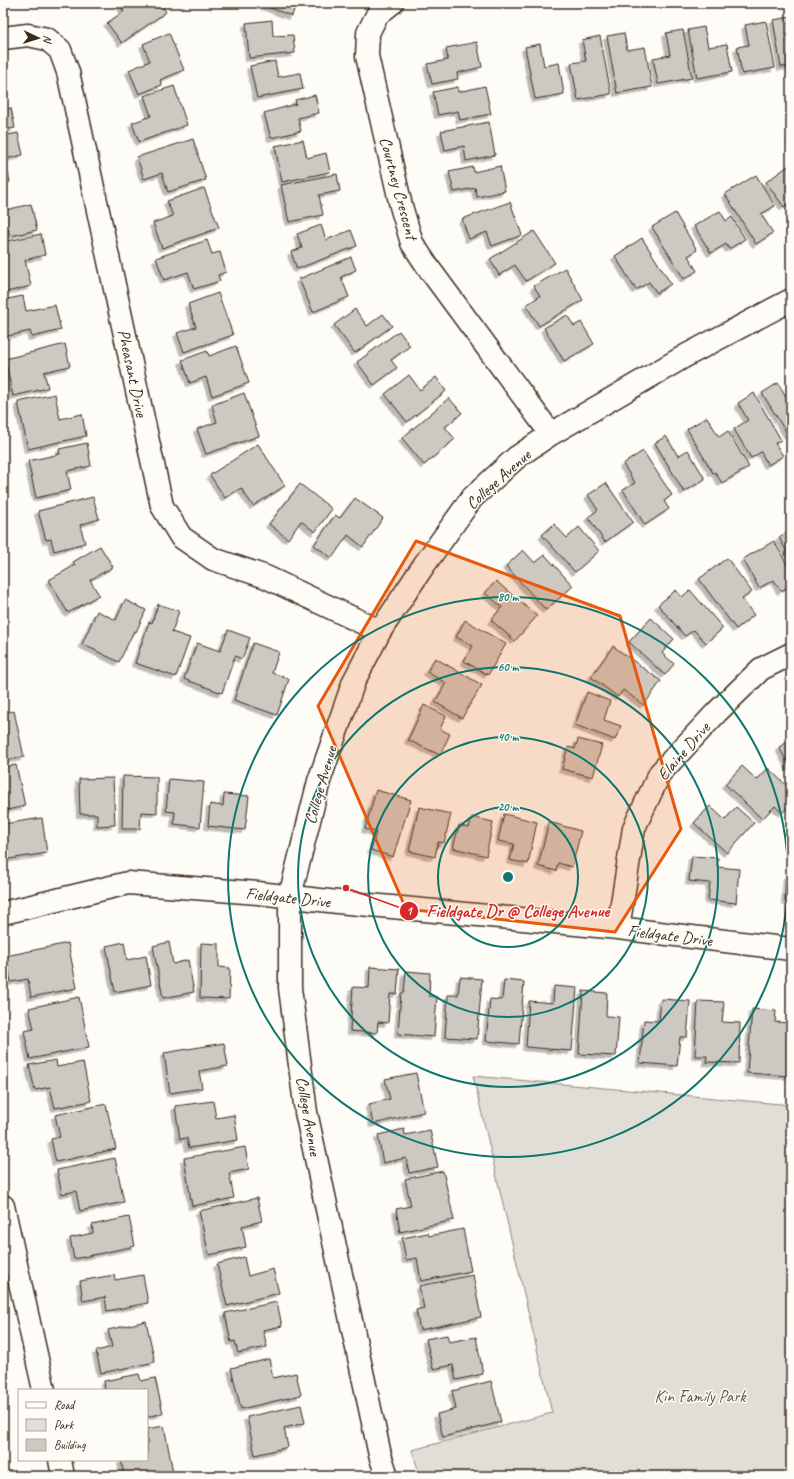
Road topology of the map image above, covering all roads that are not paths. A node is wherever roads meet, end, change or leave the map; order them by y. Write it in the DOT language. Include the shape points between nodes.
graph roads {
  1 [pos="392,3"];
  2 [pos="3,38"];
  3 [pos="791,300"];
  4 [pos="551,434"];
  5 [pos="380,631"];
  6 [pos="791,654"];
  7 [pos="290,896"];
  8 [pos="3,913"];
  9 [pos="618,928"];
  10 [pos="791,949"];
  11 [pos="3,1206"];
  12 [pos="44,1389"];
  13 [pos="60,1461"];
  14 [pos="63,1476"];
  15 [pos="387,1476"];
  1 -- 4 [label="street, Courtney Crescent" via="378,15 368,33 367,56 401,206 412,243"];
  2 -- 5 [label="street, Pheasant Drive" via="28,35 47,39 60,50 68,72 162,506 181,537 213,559 266,577"];
  3 -- 4 [label="street, College Avenue" via="687,355"];
  4 -- 5 [label="street, College Avenue" via="517,457 472,498"];
  5 -- 7 [label="street, College Avenue" via="354,681 319,781"];
  6 -- 9 [label="street, Elaine Drive" via="761,670 717,712 660,773 634,828"];
  7 -- 8 [label="street, Fieldgate Drive" via="128,883"];
  7 -- 9 [label="street, Fieldgate Drive"];
  7 -- 15 [label="street, College Avenue" via="290,988 306,1112 380,1455"];
  9 -- 10 [label="street, Fieldgate Drive"];
  11 -- 12 [label="street"];
  13 -- 14 [label="street"];
}
